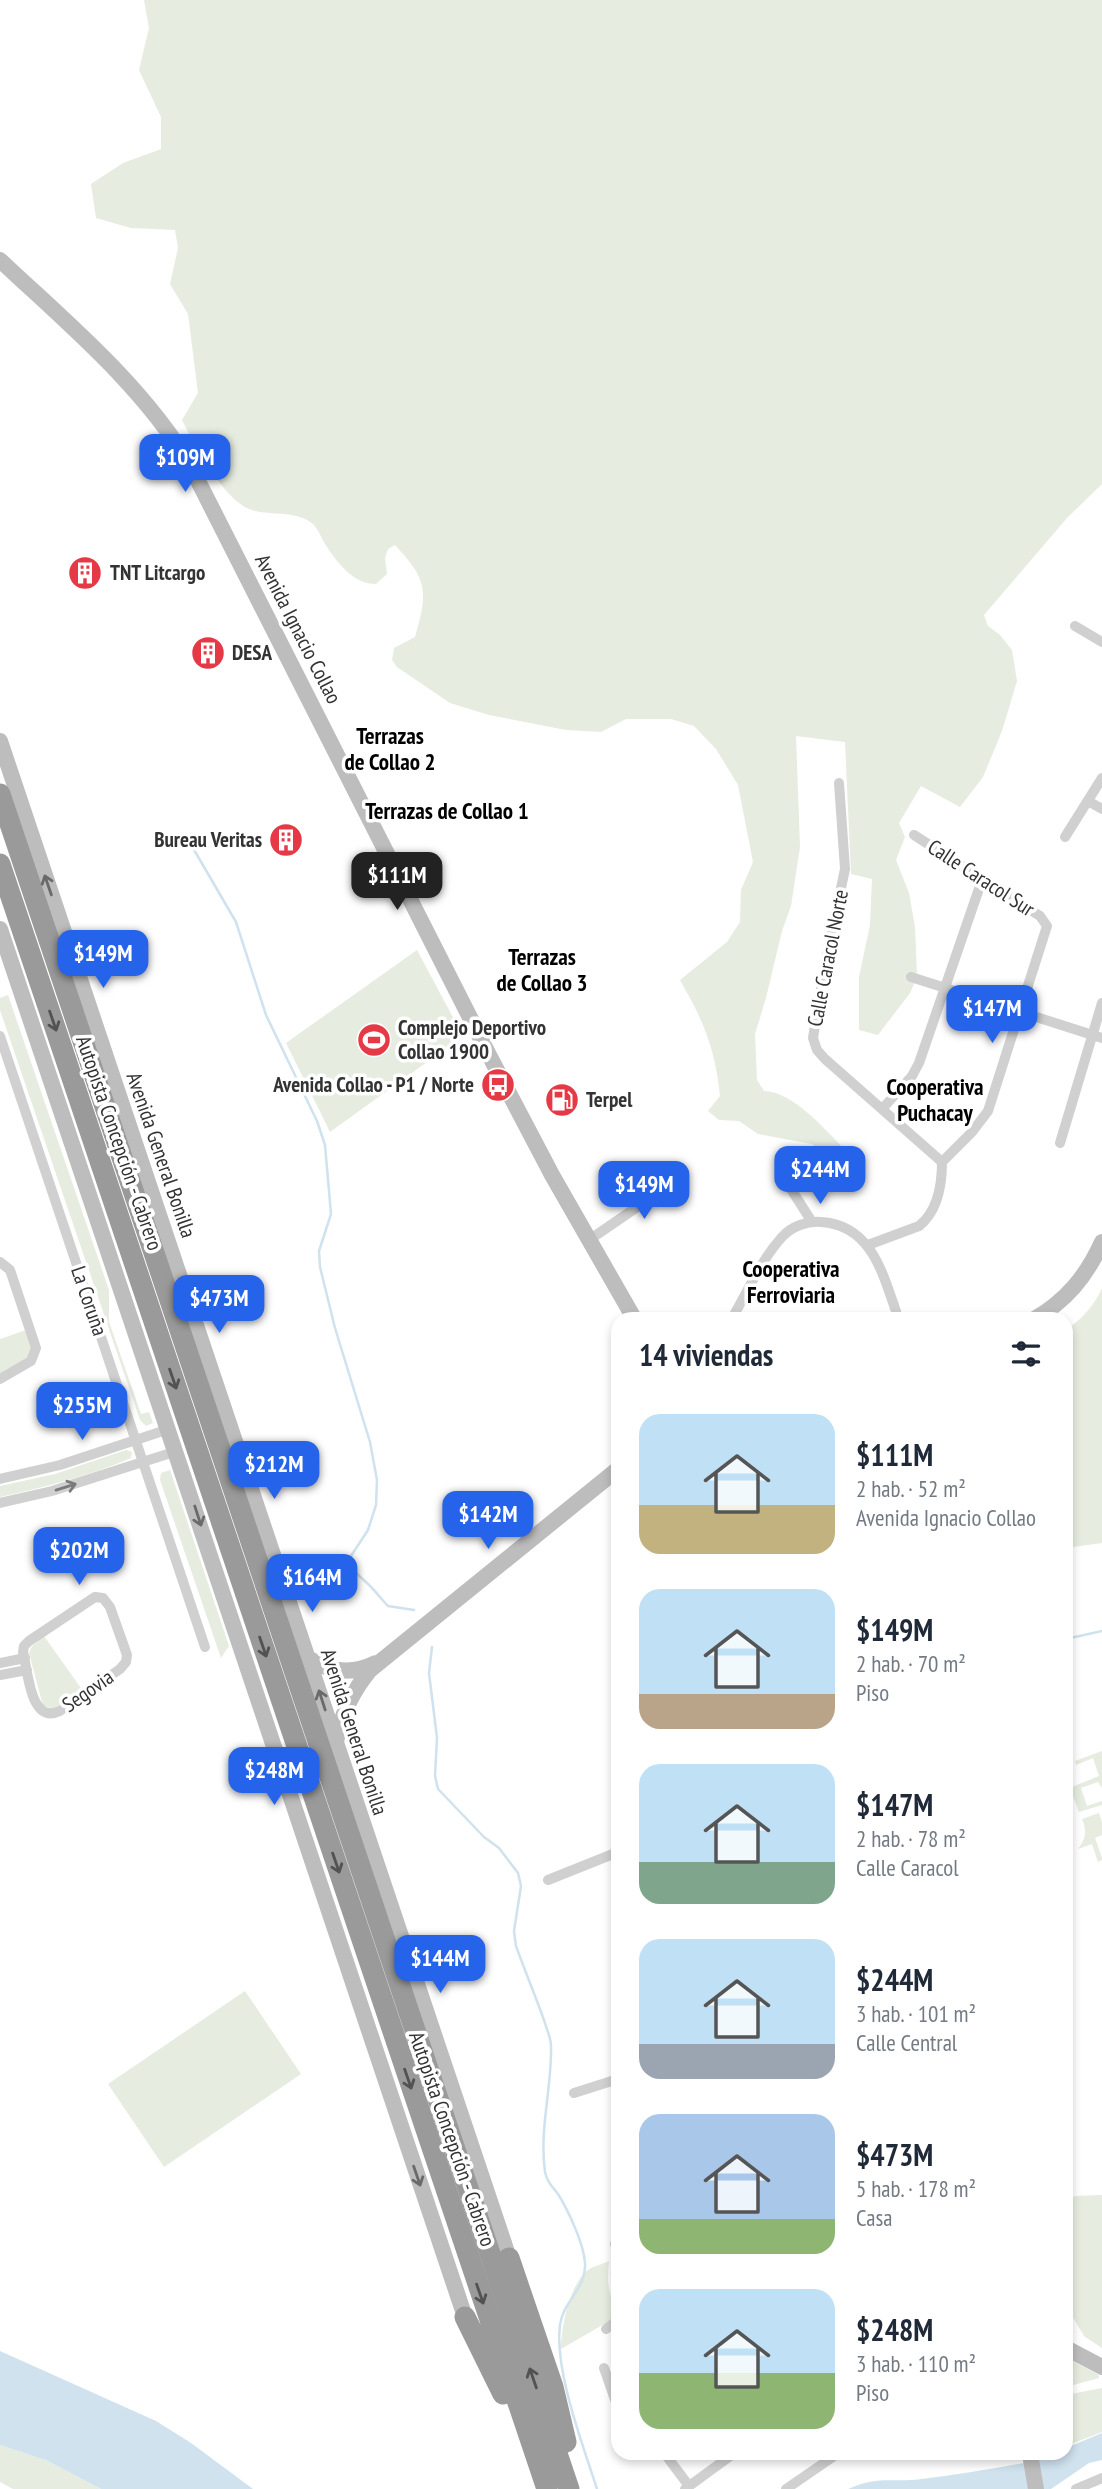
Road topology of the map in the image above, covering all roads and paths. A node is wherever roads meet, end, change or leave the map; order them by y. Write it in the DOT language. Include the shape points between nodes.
graph roads {
  1 [pos="0,260"];
  2 [pos="1075,626"];
  3 [pos="1102,642"];
  4 [pos="0,741"];
  5 [pos="1102,778"];
  6 [pos="839,783"];
  7 [pos="0,794"];
  8 [pos="1088,801"];
  9 [pos="1102,809"];
  10 [pos="914,835"];
  11 [pos="1065,836"];
  12 [pos="0,864"];
  13 [pos="982,880"];
  14 [pos="0,929"];
  15 [pos="911,978"];
  16 [pos="944,989"];
  17 [pos="1102,1003"];
  18 [pos="1019,1013"];
  19 [pos="0,1035"];
  20 [pos="1097,1036"];
  21 [pos="882,1109"];
  22 [pos="1060,1143"];
  23 [pos="942,1162"];
  24 [pos="681,1177"];
  25 [pos="792,1189"];
  26 [pos="812,1222"];
  27 [pos="589,1240"];
  28 [pos="1102,1242"];
  29 [pos="868,1245"];
  30 [pos="0,1262"];
  31 [pos="630,1312"];
  32 [pos="736,1312"];
  33 [pos="896,1312"];
  34 [pos="1045,1312"];
  35 [pos="0,1379"];
  36 [pos="169,1429"];
  37 [pos="136,1440"];
  38 [pos="177,1451"];
  39 [pos="143,1462"];
  40 [pos="611,1475"];
  41 [pos="0,1479"];
  42 [pos="0,1503"];
  43 [pos="205,1647"];
  44 [pos="308,1658"];
  45 [pos="381,1660"];
  46 [pos="0,1663"];
  47 [pos="26,1664"];
  48 [pos="0,1675"];
  49 [pos="335,1743"];
  50 [pos="611,1855"];
  51 [pos="548,1880"];
  52 [pos="611,2081"];
  53 [pos="574,2093"];
  54 [pos="509,2258"];
  55 [pos="465,2318"];
  56 [pos="611,2325"];
  57 [pos="606,2329"];
  58 [pos="1073,2352"];
  59 [pos="1102,2367"];
  60 [pos="604,2368"];
  61 [pos="611,2383"];
  62 [pos="670,2460"];
  63 [pos="725,2460"];
  64 [pos="824,2460"];
  65 [pos="1032,2460"];
  66 [pos="540,2468"];
  67 [pos="1102,2478"];
  68 [pos="687,2488"];
  69 [pos="547,2489"];
  70 [pos="569,2489"];
  71 [pos="575,2489"];
  72 [pos="786,2489"];
  73 [pos="1036,2489"];
  74 [pos="1076,2489"];
  1 -- 27 [label="main road, Avenida Ignacio Collao" via="122,375 189,463 489,1055"];
  2 -- 3 [label="street"];
  44 -- 4 [label="main road, Avenida General Bonilla, one-way"];
  5 -- 8 [label="street"];
  6 -- 21 [label="street, Calle Caracol Norte" via="845,869 813,1038 820,1055"];
  70 -- 7 [label="highway, Autopista Concepción - Cabrero, one-way"];
  8 -- 9 [label="street"];
  8 -- 11 [label="street"];
  10 -- 13 [label="street, Calle Caracol Sur"];
  12 -- 66 [label="highway, Autopista Concepción - Cabrero, one-way"];
  13 -- 16 [label="street"];
  13 -- 18 [label="street, Calle Caracol Sur" via="1046,923"];
  14 -- 36 [label="main road"];
  15 -- 16 [label="street"];
  16 -- 18 [label="street"];
  16 -- 21 [label="street" via="919,1063"];
  17 -- 20 [label="street"];
  18 -- 20 [label="street"];
  18 -- 23 [label="street" via="984,1117"];
  19 -- 37 [label="street, La Coruña"];
  20 -- 22 [label="street"];
  21 -- 23 [label="street, Calle Caracol Norte"];
  23 -- 29 [label="street" via="938,1197 925,1220"];
  24 -- 27 [label="street"];
  25 -- 26 [label="street"];
  26 -- 29 [label="street" via="846,1228"];
  26 -- 32 [label="street" via="782,1237"];
  27 -- 31 [label="main road, Avenida Ignacio Collao"];
  28 -- 34 [label="main road" via="1073,1289"];
  29 -- 33 [label="street"];
  30 -- 35 [label="street" via="10,1270 36,1352 31,1362"];
  36 -- 37 [label="street"];
  36 -- 38 [label="main road"];
  37 -- 39 [label="street, La Coruña"];
  37 -- 41 [label="street"];
  38 -- 39 [label="street"];
  38 -- 55 [label="main road, one-way"];
  42 -- 39 [label="street, one-way"];
  39 -- 43 [label="street, La Coruña"];
  40 -- 45 [label="main road"];
  44 -- 45 [label="main road" via="340,1671 359,1670"];
  49 -- 44 [label="main road, Avenida General Bonilla, one-way"];
  45 -- 49 [label="main road" via="353,1693"];
  46 -- 47 [label="street"];
  47 -- 47 [label="street, Segovia" via="37,1706 51,1714 120,1669 127,1655 108,1603 94,1597 29,1641 23,1649"];
  47 -- 48 [label="street"];
  49 -- 54 [label="main road, Avenida General Bonilla"];
  50 -- 51 [label="street"];
  52 -- 53 [label="street"];
  54 -- 71 [label="highway" via="558,2404"];
  55 -- 66 [label="highway"];
  56 -- 57 [label="street"];
  58 -- 59 [label="main road"];
  60 -- 61 [label="street"];
  62 -- 68 [label="street"];
  63 -- 68 [label="street"];
  64 -- 72 [label="street"];
  65 -- 73 [label="main road"];
  66 -- 69 [label="highway, Autopista Concepción - Cabrero"];
  67 -- 74 [label="street"];
}
